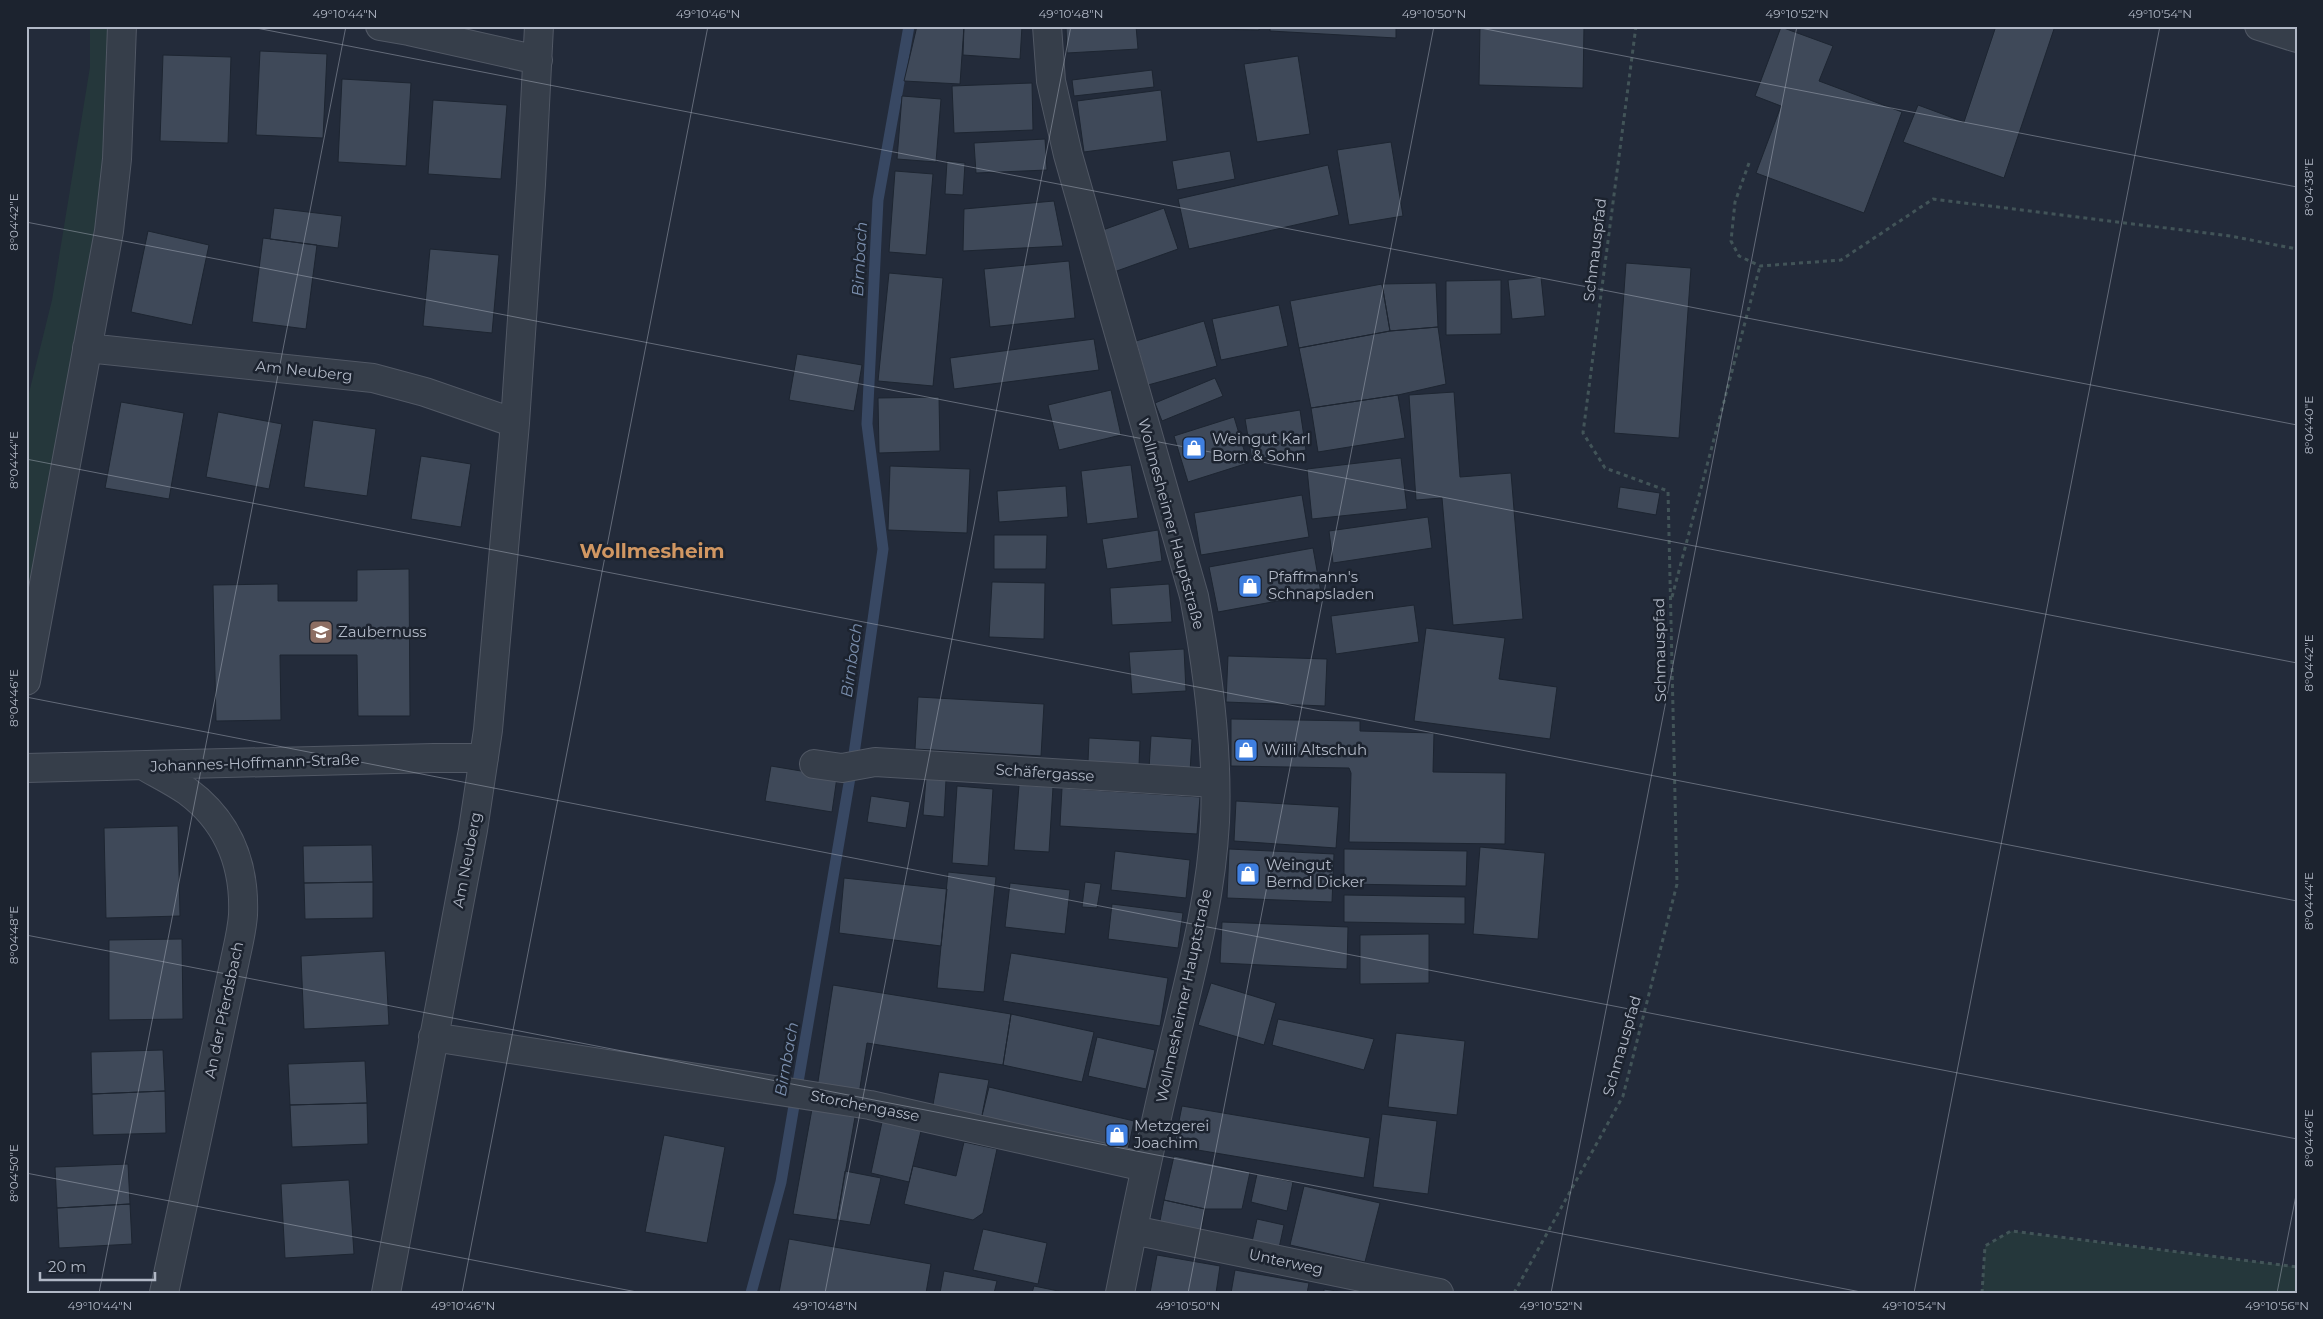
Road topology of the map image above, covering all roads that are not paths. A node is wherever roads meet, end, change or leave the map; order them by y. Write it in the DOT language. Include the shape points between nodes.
graph roads {
  1 [pos="122,26"];
  2 [pos="380,26"];
  3 [pos="539,26"];
  4 [pos="1047,26"];
  5 [pos="2259,26"];
  6 [pos="410,28"];
  7 [pos="2297,38"];
  8 [pos="538,60"];
  9 [pos="87,348"];
  10 [pos="515,423"];
  11 [pos="26,681"];
  12 [pos="484,758"];
  13 [pos="814,764"];
  14 [pos="144,766"];
  15 [pos="26,768"];
  16 [pos="1215,783"];
  17 [pos="433,1037"];
  18 [pos="1146,1167"];
  19 [pos="1133,1230"];
  20 [pos="164,1293"];
  21 [pos="386,1293"];
  22 [pos="1120,1293"];
  23 [pos="1439,1293"];
  1 -- 9 [label="street" via="114,192"];
  2 -- 6 [label="street"];
  3 -- 8 [label="street, Am Neuberg"];
  4 -- 16 [label="street, Wollmesheimer Hauptstraße" via="1051,80 1068,156 1194,596 1202,643"];
  5 -- 7 [label="street"];
  6 -- 8 [label="street"];
  8 -- 10 [label="street, Am Neuberg"];
  9 -- 10 [label="street, Am Neuberg" via="373,378 426,392"];
  9 -- 11 [label="street"];
  10 -- 12 [label="street, Am Neuberg"];
  12 -- 14 [label="street, Johannes-Hoffmann-Straße"];
  12 -- 17 [label="street, Am Neuberg"];
  13 -- 16 [label="street, Schäfergasse" via="842,768 876,762"];
  14 -- 15 [label="street, Johannes-Hoffmann-Straße"];
  14 -- 20 [label="street, An der Pferdsbach" via="187,791 211,812 224,831 238,859 243,915"];
  16 -- 18 [label="street, Wollmesheimer Hauptstraße" via="1215,822 1205,908"];
  17 -- 18 [label="street, Storchengasse" via="870,1105"];
  17 -- 21 [label="street, Am Neuberg"];
  18 -- 19 [label="street, Wollmesheimer Hauptstraße"];
  19 -- 22 [label="street, Wollmesheimer Hauptstraße"];
  19 -- 23 [label="street, Unterweg"];
}
